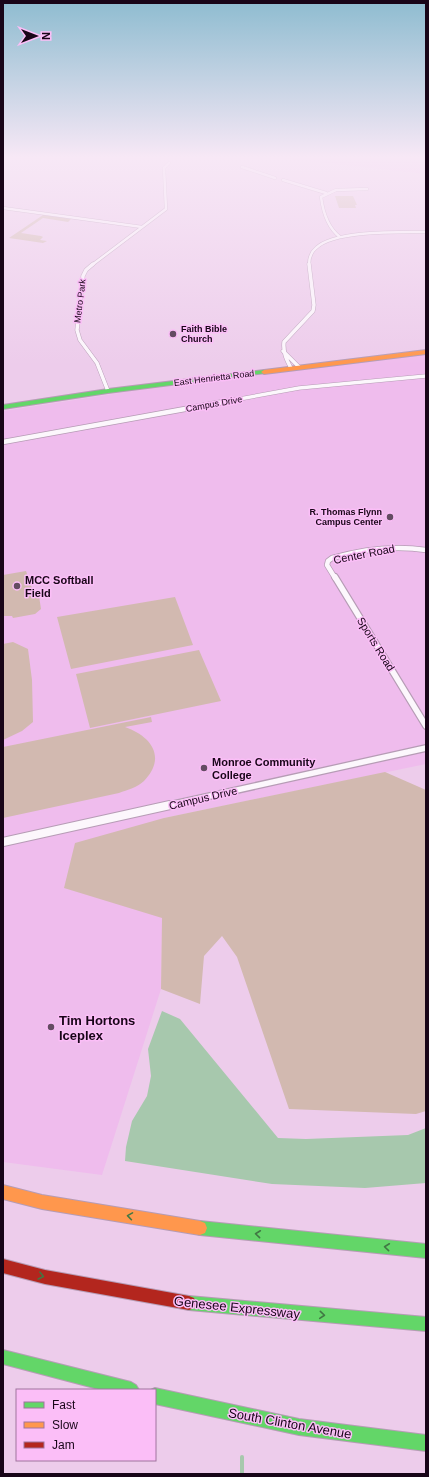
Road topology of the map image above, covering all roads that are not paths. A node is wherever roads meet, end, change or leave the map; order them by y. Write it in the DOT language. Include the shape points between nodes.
graph roads {
  1 [pos="142,227"];
  2 [pos="330,227"];
  3 [pos="426,232"];
  4 [pos="340,237"];
  5 [pos="283,352"];
  6 [pos="426,352"];
  7 [pos="295,368"];
  8 [pos="426,376"];
  9 [pos="108,391"];
  10 [pos="3,407"];
  11 [pos="3,442"];
  12 [pos="426,550"];
  13 [pos="327,562"];
  14 [pos="426,726"];
  15 [pos="426,748"];
  16 [pos="3,842"];
  17 [pos="3,1192"];
  18 [pos="426,1251"];
  19 [pos="3,1266"];
  20 [pos="426,1324"];
  21 [pos="3,1357"];
  22 [pos="127,1389"];
  23 [pos="156,1396"];
  24 [pos="426,1443"];
  1 -- 9 [label="street, Metro Park" via="93,264 83,276 77,330 80,340 97,363"];
  2 -- 4 [label="street" via="332,232"];
  3 -- 4 [label="street"];
  4 -- 5 [label="street" via="321,245 310,256 313,310 284,341"];
  5 -- 7 [label="street"];
  5 -- 7 [label="street"];
  6 -- 7 [label="main road, East Henrietta Road"];
  7 -- 9 [label="main road, East Henrietta Road"];
  8 -- 11 [label="street, Campus Drive" via="299,388"];
  9 -- 10 [label="main road, East Henrietta Road"];
  12 -- 13 [label="street, Center Road" via="384,548 336,557"];
  13 -- 14 [label="street, Sports Road"];
  15 -- 16 [label="street, Campus Drive"];
  18 -- 17 [label="main road, one-way" via="213,1230 42,1202"];
  19 -- 20 [label="main road, Genesee Expressway, one-way" via="45,1277 202,1305"];
  21 -- 22 [label="main road"];
  23 -- 24 [label="main road, South Clinton Avenue" via="299,1427"];
}
